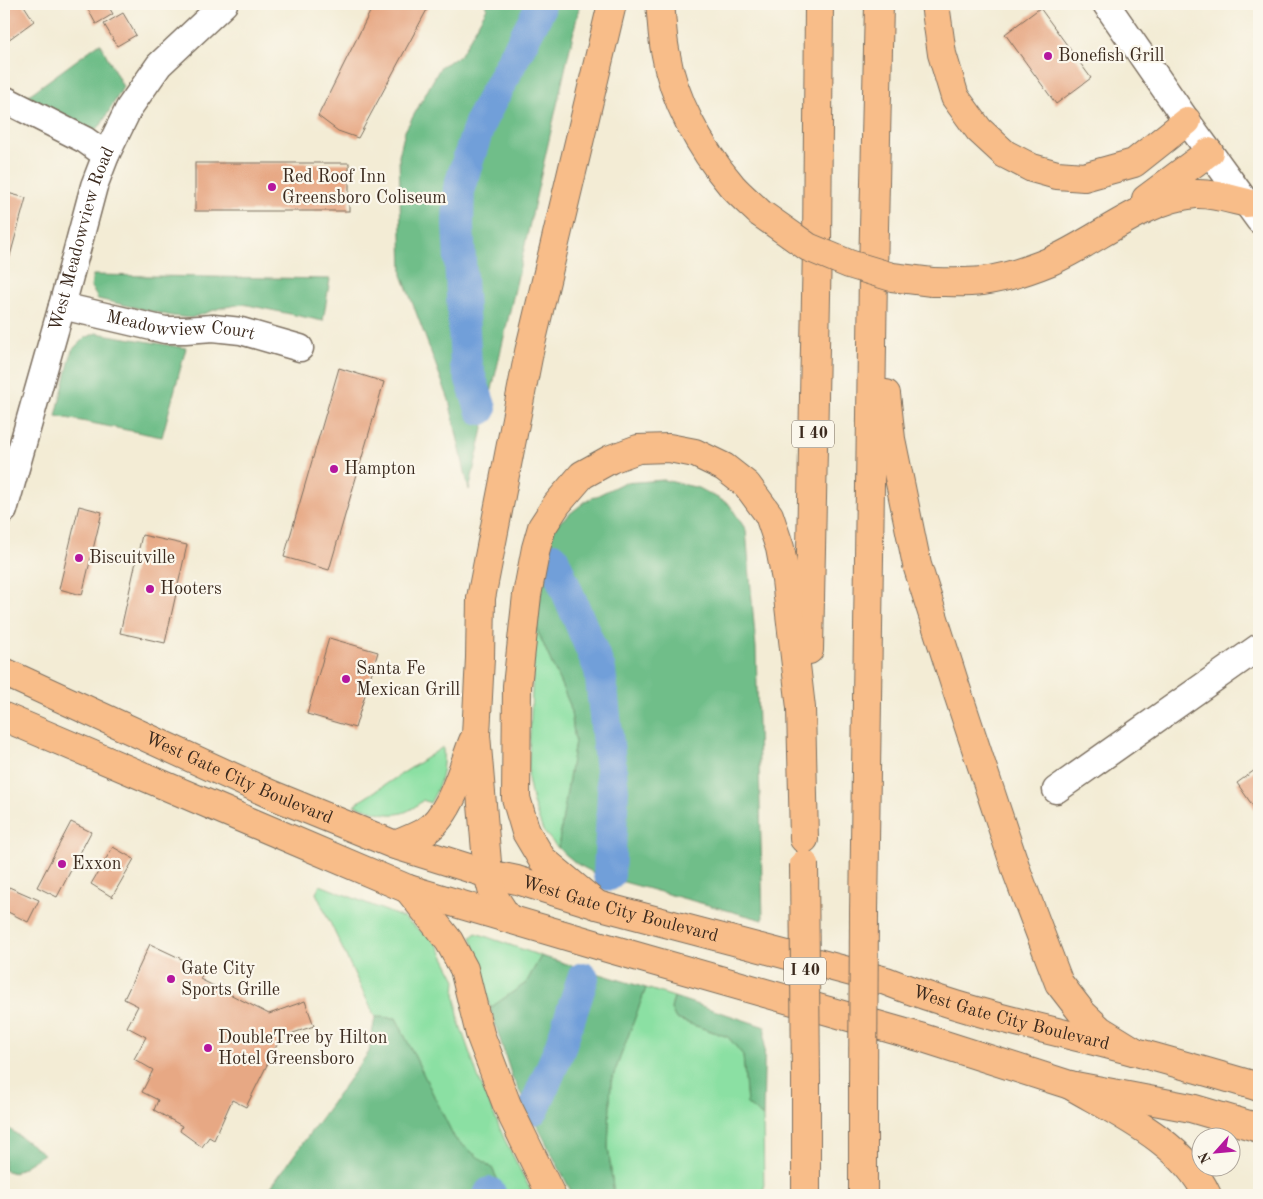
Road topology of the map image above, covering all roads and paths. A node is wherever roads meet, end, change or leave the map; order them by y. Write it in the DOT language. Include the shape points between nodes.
graph roads {
  1 [pos="224,4"];
  2 [pos="612,4"];
  3 [pos="660,4"];
  4 [pos="819,4"];
  5 [pos="879,4"];
  6 [pos="935,4"];
  7 [pos="1106,4"];
  8 [pos="4,100"];
  9 [pos="4,118"];
  10 [pos="1187,121"];
  11 [pos="1209,152"];
  12 [pos="106,155"];
  13 [pos="1253,211"];
  14 [pos="1114,226"];
  15 [pos="873,273"];
  16 [pos="62,306"];
  17 [pos="300,348"];
  18 [pos="4,510"];
  19 [pos="1259,647"];
  20 [pos="4,672"];
  21 [pos="4,716"];
  22 [pos="476,735"];
  23 [pos="1056,790"];
  24 [pos="395,845"];
  25 [pos="804,851"];
  26 [pos="488,874"];
  27 [pos="408,889"];
  28 [pos="597,905"];
  29 [pos="507,918"];
  30 [pos="1134,1051"];
  31 [pos="1070,1085"];
  32 [pos="1259,1087"];
  33 [pos="1259,1128"];
  34 [pos="551,1195"];
  35 [pos="806,1195"];
  36 [pos="863,1195"];
  37 [pos="1207,1195"];
  1 -- 12 [label="street, West Meadowview Road" via="159,65 129,108"];
  2 -- 22 [label="main road" via="529,352 483,583"];
  3 -- 14 [label="main road, bridge" via="665,50 677,94 710,157 733,187 760,212 808,247 892,277 932,282 981,281 1012,275 1052,261"];
  4 -- 25 [label="main road, I 40"];
  5 -- 15 [label="main road"];
  6 -- 10 [label="main road" via="942,54 956,97 979,130 1005,154 1032,168 1057,175 1084,177 1134,163"];
  7 -- 10 [label="street"];
  8 -- 12 [label="street" via="84,140"];
  9 -- 12 [label="street" via="74,152"];
  10 -- 11 [label="street"];
  11 -- 13 [label="street"];
  11 -- 14 [label="main road"];
  12 -- 16 [label="street, West Meadowview Road" via="94,186"];
  13 -- 14 [label="main road" via="1211,195 1196,194 1158,204"];
  15 -- 30 [label="main road" via="891,439 917,565 1018,874 1059,983 1100,1030"];
  15 -- 36 [label="main road, bridge"];
  16 -- 17 [label="street, Meadowview Court" via="165,330 213,328 240,331"];
  16 -- 18 [label="street, West Meadowview Road"];
  19 -- 23 [label="street"];
  20 -- 24 [label="main road, West Gate City Boulevard" via="270,794"];
  21 -- 27 [label="main road, West Gate City Boulevard"];
  22 -- 24 [label="main road" via="441,817 425,831"];
  22 -- 26 [label="main road"];
  24 -- 26 [label="main road, West Gate City Boulevard"];
  25 -- 28 [label="main road" via="801,708 786,580 769,515 747,485 724,466 695,453 669,448 638,448 582,475 542,527 527,595 517,686 516,798 526,832 542,859"];
  25 -- 35 [label="main road, I 40, bridge"];
  26 -- 28 [label="main road, West Gate City Boulevard"];
  26 -- 29 [label="main road" via="494,897"];
  27 -- 29 [label="main road, West Gate City Boulevard"];
  27 -- 34 [label="main road" via="449,941 464,969 480,1034 507,1105"];
  28 -- 30 [label="main road, West Gate City Boulevard" via="886,981 981,1013"];
  29 -- 31 [label="main road, West Gate City Boulevard" via="923,1038"];
  30 -- 32 [label="main road, West Gate City Boulevard"];
  31 -- 33 [label="main road, West Gate City Boulevard" via="1191,1108"];
  31 -- 37 [label="main road" via="1173,1150 1201,1181"];
}
